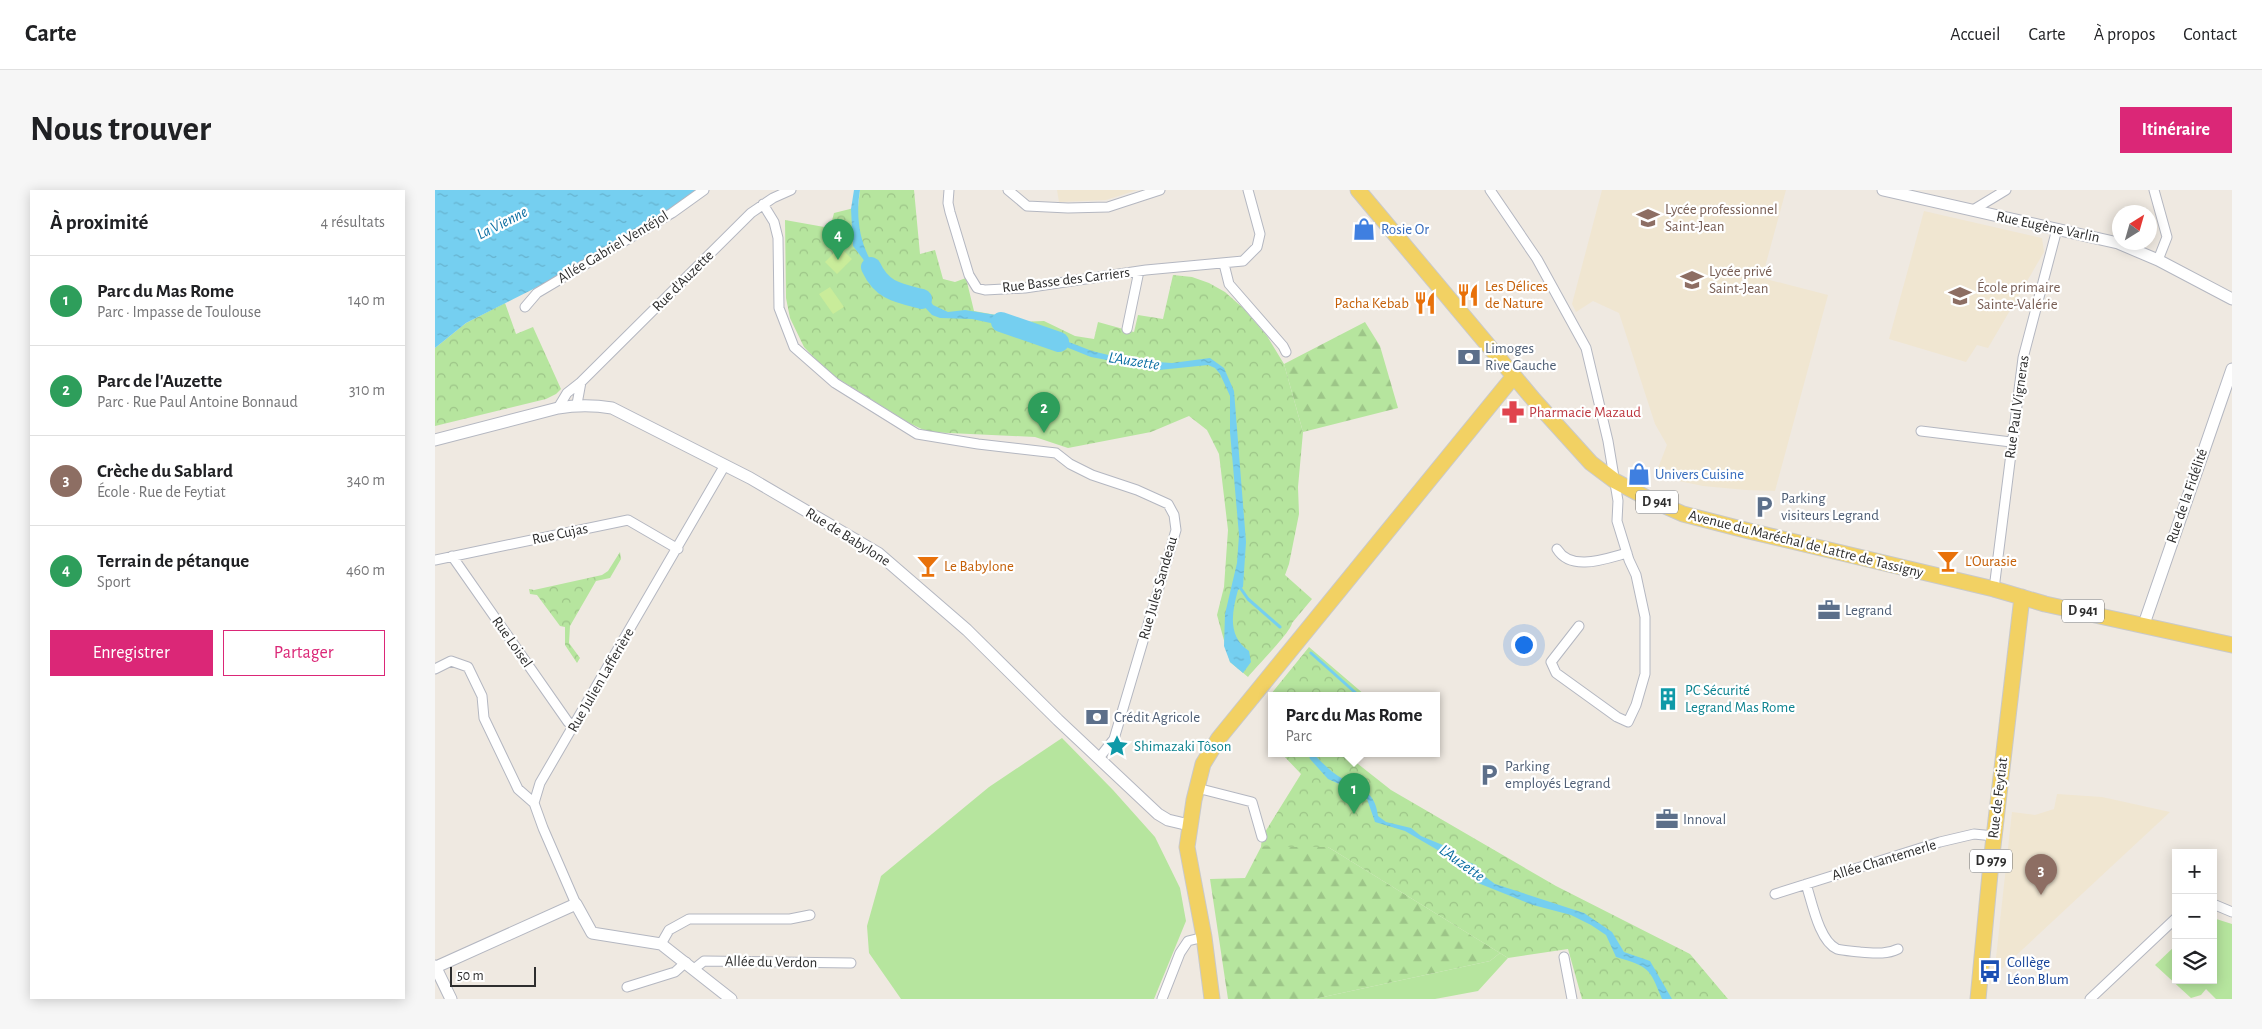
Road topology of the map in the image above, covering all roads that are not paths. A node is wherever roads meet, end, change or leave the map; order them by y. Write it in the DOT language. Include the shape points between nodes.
graph roads {
  1 [pos="704,190"];
  2 [pos="791,190"];
  3 [pos="949,190"];
  4 [pos="1008,190"];
  5 [pos="1160,190"];
  6 [pos="1248,190"];
  7 [pos="1358,190"];
  8 [pos="1491,190"];
  9 [pos="1883,190"];
  10 [pos="2007,190"];
  11 [pos="2154,190"];
  12 [pos="763,204"];
  13 [pos="1973,210"];
  14 [pos="2057,229"];
  15 [pos="2158,260"];
  16 [pos="1224,264"];
  17 [pos="1139,271"];
  18 [pos="2232,299"];
  19 [pos="525,307"];
  20 [pos="1127,329"];
  21 [pos="1285,352"];
  22 [pos="2232,369"];
  23 [pos="1514,376"];
  24 [pos="581,382"];
  25 [pos="577,404"];
  26 [pos="558,408"];
  27 [pos="1921,431"];
  28 [pos="435,440"];
  29 [pos="2011,442"];
  30 [pos="725,465"];
  31 [pos="1615,480"];
  32 [pos="678,549"];
  33 [pos="1557,549"];
  34 [pos="1627,554"];
  35 [pos="452,556"];
  36 [pos="435,560"];
  37 [pos="1994,589"];
  38 [pos="2022,597"];
  39 [pos="2144,624"];
  40 [pos="1579,626"];
  41 [pos="2232,645"];
  42 [pos="435,669"];
  43 [pos="575,726"];
  44 [pos="1099,758"];
  45 [pos="1197,788"];
  46 [pos="534,803"];
  47 [pos="1189,825"];
  48 [pos="1994,836"];
  49 [pos="1262,837"];
  50 [pos="1806,884"];
  51 [pos="1775,894"];
  52 [pos="576,904"];
  53 [pos="2217,906"];
  54 [pos="2232,912"];
  55 [pos="810,915"];
  56 [pos="2172,922"];
  57 [pos="1204,937"];
  58 [pos="661,944"];
  59 [pos="1898,949"];
  60 [pos="1564,957"];
  61 [pos="851,963"];
  62 [pos="690,966"];
  63 [pos="435,967"];
  64 [pos="627,987"];
  65 [pos="451,999"];
  66 [pos="729,999"];
  67 [pos="1162,999"];
  68 [pos="1212,999"];
  69 [pos="1572,999"];
  70 [pos="1978,999"];
  71 [pos="2089,999"];
  1 -- 19 [label="street, Allée Gabriel Ventéjol" via="537,293"];
  2 -- 12 [label="street, Rue d'Auzette"];
  3 -- 17 [label="street, Rue Basse des Carriers" via="950,212 969,275 977,288 1025,288"];
  4 -- 5 [label="street" via="1027,206 1069,208 1108,207"];
  6 -- 16 [label="street, Rue Basse des Carriers" via="1260,234 1257,247 1243,261"];
  7 -- 23 [label="main road, D 941"];
  8 -- 31 [label="street" via="1537,259 1585,348"];
  9 -- 13 [label="street, Rue Eugène Varlin"];
  10 -- 13 [label="street"];
  11 -- 15 [label="street" via="2167,237"];
  12 -- 24 [label="street, Rue d'Auzette"];
  12 -- 44 [label="street, Rue Jules Sandeau" via="777,229 779,308 794,347 835,383 917,434 1056,453 1091,475 1168,504 1175,515 1176,530 1114,739"];
  13 -- 14 [label="street, Rue Eugène Varlin"];
  14 -- 15 [label="street, Rue Eugène Varlin" via="2118,243"];
  14 -- 29 [label="street, Rue Paul Vigneras" via="2023,358"];
  15 -- 18 [label="street, Rue Eugène Varlin"];
  16 -- 17 [label="street, Rue Basse des Carriers"];
  16 -- 21 [label="street" via="1229,284"];
  17 -- 20 [label="street, Rue Basse des Carriers"];
  22 -- 39 [label="street, Rue de la Fidélité"];
  23 -- 31 [label="main road, Avenue du Maréchal de Lattre de Tassigny / D 941" via="1591,463"];
  23 -- 45 [label="main road" via="1219,738 1203,764"];
  24 -- 25 [label="street"];
  24 -- 26 [label="street, Rue d'Auzette" via="567,393"];
  25 -- 26 [label="street, Rue de Babylone"];
  25 -- 30 [label="street, Rue de Babylone" via="612,408"];
  26 -- 28 [label="street, Rue de Babylone"];
  27 -- 29 [label="street"];
  29 -- 37 [label="street, Rue Paul Vigneras"];
  30 -- 32 [label="street, Rue Julien Lafferière"];
  30 -- 44 [label="street, Rue de Babylone" via="877,553 967,630"];
  31 -- 34 [label="street" via="1617,521"];
  31 -- 37 [label="main road, Avenue du Maréchal de Lattre de Tassigny / D 941" via="1683,514"];
  32 -- 35 [label="street, Rue Cujas" via="628,520"];
  32 -- 43 [label="street, Rue Julien Lafferière"];
  33 -- 34 [label="street" via="1562,558 1580,563"];
  34 -- 40 [label="street" via="1642,596 1646,651 1645,674 1627,722 1556,674 1551,662"];
  35 -- 36 [label="street, Rue Cujas"];
  35 -- 43 [label="street, Rue Loisel" via="568,722"];
  37 -- 38 [label="main road, Avenue du Maréchal de Lattre de Tassigny / D 941"];
  38 -- 39 [label="main road, Avenue du Maréchal de Lattre de Tassigny / D 941"];
  38 -- 48 [label="main road, Rue de Feytiat / D 979"];
  39 -- 41 [label="main road, Avenue du Maréchal de Lattre de Tassigny / D 941"];
  42 -- 46 [label="street" via="451,661 468,668 482,696 484,718 514,780"];
  43 -- 46 [label="street, Rue Julien Lafferière" via="540,784"];
  44 -- 47 [label="street, Rue de Babylone" via="1158,814"];
  45 -- 47 [label="main road"];
  45 -- 49 [label="street" via="1252,802"];
  46 -- 52 [label="street"];
  47 -- 57 [label="main road" via="1187,847"];
  48 -- 50 [label="street, Allée Chantemerle" via="1975,834 1940,842"];
  48 -- 70 [label="main road, Rue de Feytiat / D 979"];
  50 -- 51 [label="street, Allée Chantemerle"];
  50 -- 59 [label="street" via="1829,943 1838,949 1873,953 1885,954"];
  52 -- 58 [label="street" via="592,933"];
  52 -- 63 [label="street"];
  53 -- 54 [label="street"];
  55 -- 58 [label="street" via="790,919 689,919 669,930"];
  56 -- 71 [label="street"];
  57 -- 67 [label="street" via="1188,941"];
  57 -- 68 [label="main road"];
  58 -- 62 [label="street"];
  60 -- 69 [label="street"];
  61 -- 62 [label="street, Allée du Verdon" via="704,961"];
  62 -- 64 [label="street, Allée du Verdon"];
  62 -- 66 [label="street"];
  63 -- 65 [label="street"];
}
